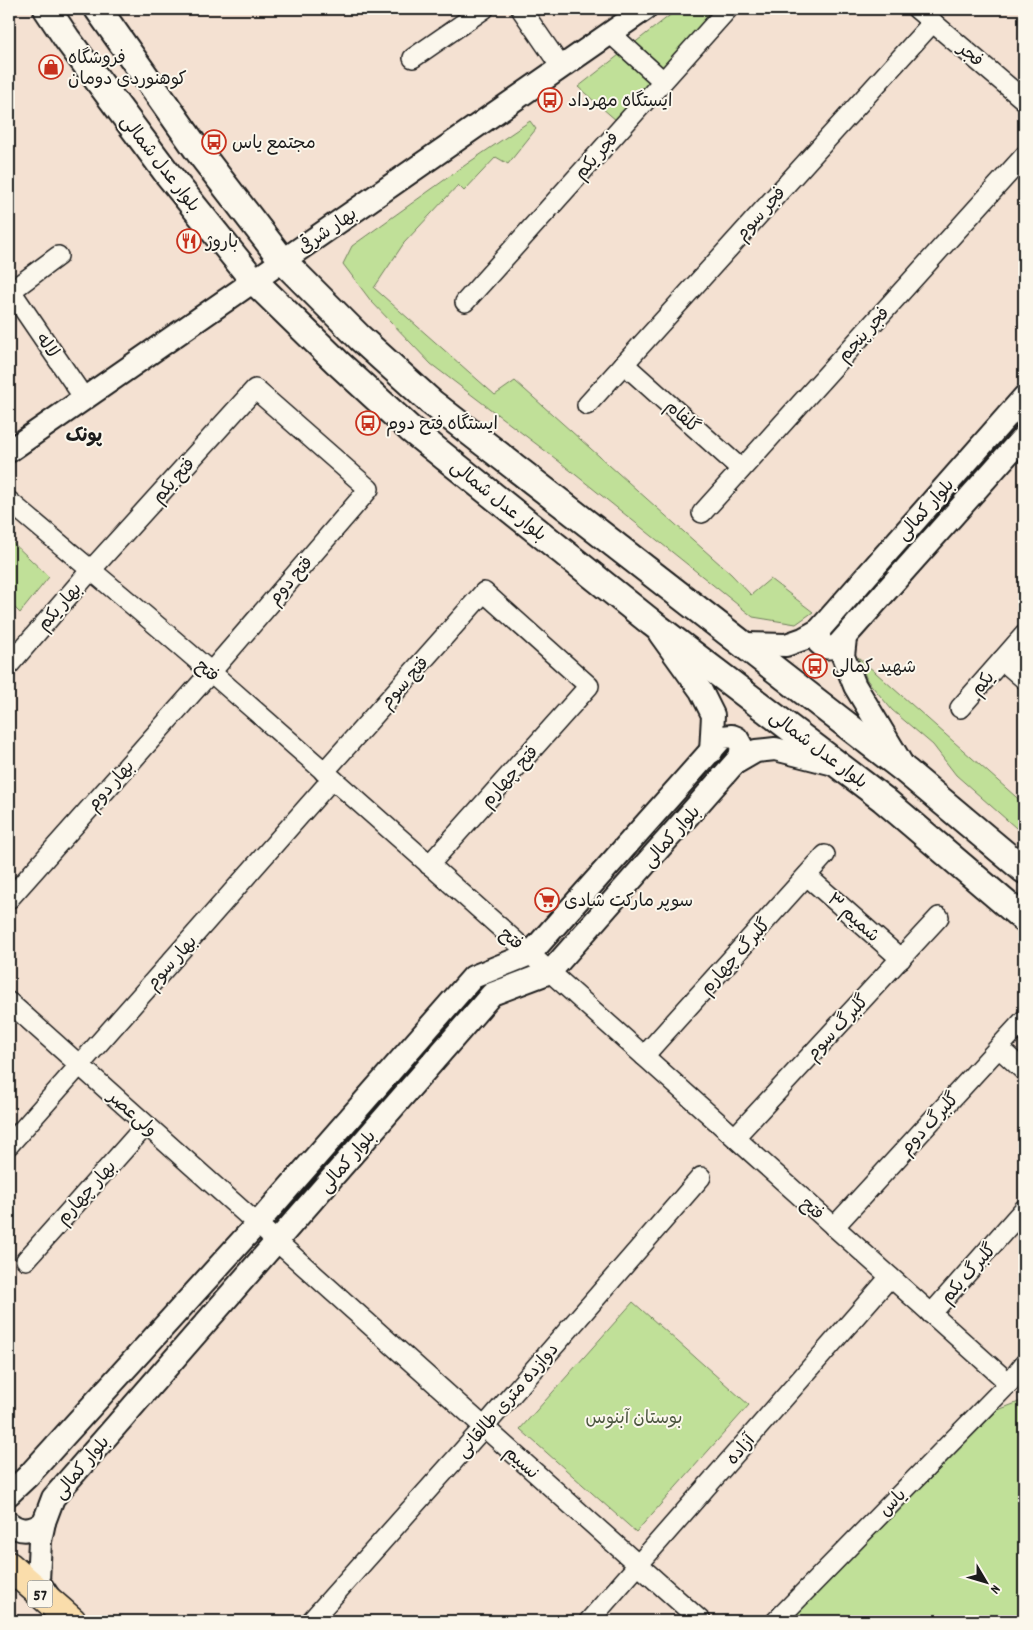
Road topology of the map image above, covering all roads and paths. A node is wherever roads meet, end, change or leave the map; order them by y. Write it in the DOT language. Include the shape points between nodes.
graph roads {
  1 [pos="47,9"];
  2 [pos="98,9"];
  3 [pos="484,9"];
  4 [pos="521,9"];
  5 [pos="645,9"];
  6 [pos="728,9"];
  7 [pos="917,9"];
  8 [pos="932,22"];
  9 [pos="610,33"];
  10 [pos="413,58"];
  11 [pos="561,67"];
  12 [pos="663,81"];
  13 [pos="1024,100"];
  14 [pos="1024,156"];
  15 [pos="58,256"];
  16 [pos="284,261"];
  17 [pos="254,281"];
  18 [pos="465,302"];
  19 [pos="624,364"];
  20 [pos="255,388"];
  21 [pos="1024,397"];
  22 [pos="84,398"];
  23 [pos="587,405"];
  24 [pos="1024,436"];
  25 [pos="9,451"];
  26 [pos="741,469"];
  27 [pos="9,501"];
  28 [pos="702,513"];
  29 [pos="90,571"];
  30 [pos="652,623"];
  31 [pos="819,630"];
  32 [pos="1024,635"];
  33 [pos="841,642"];
  34 [pos="743,644"];
  35 [pos="1002,660"];
  36 [pos="9,665"];
  37 [pos="211,672"];
  38 [pos="1024,679"];
  39 [pos="589,686"];
  40 [pos="960,708"];
  41 [pos="717,744"];
  42 [pos="739,759"];
  43 [pos="841,766"];
  44 [pos="906,771"];
  45 [pos="328,775"];
  46 [pos="825,855"];
  47 [pos="429,865"];
  48 [pos="1024,870"];
  49 [pos="807,876"];
  50 [pos="9,899"];
  51 [pos="939,917"];
  52 [pos="1024,919"];
  53 [pos="530,954"];
  54 [pos="901,959"];
  55 [pos="550,972"];
  56 [pos="9,1002"];
  57 [pos="1024,1020"];
  58 [pos="998,1048"];
  59 [pos="644,1056"];
  60 [pos="79,1065"];
  61 [pos="1024,1071"];
  62 [pos="146,1125"];
  63 [pos="735,1137"];
  64 [pos="9,1145"];
  65 [pos="700,1177"];
  66 [pos="1024,1209"];
  67 [pos="257,1224"];
  68 [pos="834,1227"];
  69 [pos="277,1242"];
  70 [pos="26,1260"];
  71 [pos="890,1277"];
  72 [pos="931,1314"];
  73 [pos="1024,1364"];
  74 [pos="1009,1383"];
  75 [pos="484,1428"];
  76 [pos="9,1494"];
  77 [pos="44,1522"];
  78 [pos="9,1523"];
  79 [pos="638,1565"];
  80 [pos="9,1566"];
  81 [pos="64,1614"];
  82 [pos="311,1621"];
  83 [pos="589,1621"];
  84 [pos="701,1621"];
  85 [pos="776,1621"];
  1 -- 17 [label="main road, بلوار عدل شمالی" via="166,173"];
  2 -- 16 [label="main road, بلوار عدل شمالی" via="196,148"];
  3 -- 10 [label="street"];
  4 -- 11 [label="street"];
  5 -- 9 [label="street, بهار شرقی"];
  6 -- 12 [label="street, فجر یکم"];
  7 -- 8 [label="street, فجر"];
  8 -- 13 [label="street, فجر"];
  8 -- 19 [label="street, فجر سوم"];
  9 -- 11 [label="street, بهار شرقی"];
  9 -- 12 [label="street"];
  11 -- 16 [label="street, بهار شرقی"];
  12 -- 18 [label="street, فجر یکم"];
  14 -- 26 [label="street, فجر پنجم"];
  15 -- 22 [label="street, لاله" via="10,291"];
  16 -- 17 [label="street, بهار شرقی"];
  16 -- 34 [label="main road, بلوار عدل شمالی" via="360,338 431,402"];
  17 -- 22 [label="street, بهار شرقی"];
  17 -- 30 [label="main road, بلوار عدل شمالی" via="410,429"];
  19 -- 23 [label="street, فجر سوم"];
  19 -- 26 [label="street, گلفام"];
  20 -- 29 [label="street, فتح یکم"];
  20 -- 37 [label="street, فتح دوم" via="369,489"];
  21 -- 31 [label="street, بلوار کمالی"];
  22 -- 25 [label="street, بهار شرقی"];
  24 -- 33 [label="street, بلوار کمالی"];
  26 -- 28 [label="street, فجر پنجم"];
  27 -- 29 [label="street, فتح"];
  29 -- 36 [label="street, بهار یکم"];
  29 -- 37 [label="street, فتح"];
  30 -- 41 [label="street" via="701,691 713,715"];
  30 -- 43 [label="main road, بلوار عدل شمالی"];
  31 -- 33 [label="street" via="819,643 823,647 829,648"];
  31 -- 34 [label="street, بلوار کمالی" via="786,645"];
  32 -- 35 [label="street, یکم"];
  33 -- 44 [label="street" via="855,686"];
  34 -- 44 [label="main road, بلوار عدل شمالی"];
  35 -- 38 [label="street"];
  35 -- 40 [label="street, یکم"];
  37 -- 45 [label="street, فتح"];
  37 -- 50 [label="street, بهار دوم"];
  39 -- 45 [label="street, فتح سوم" via="484,592"];
  39 -- 47 [label="street, فتح چهارم"];
  41 -- 42 [label="street" via="732,736 737,738 742,746"];
  41 -- 53 [label="street, بلوار کمالی"];
  42 -- 43 [label="street, بلوار کمالی" via="756,751 775,749"];
  42 -- 55 [label="street, بلوار کمالی"];
  43 -- 52 [label="main road, بلوار عدل شمالی"];
  44 -- 48 [label="main road, بلوار عدل شمالی"];
  45 -- 47 [label="street, فتح"];
  45 -- 60 [label="street, بهار سوم"];
  46 -- 49 [label="street, گلبرگ چهارم"];
  47 -- 53 [label="street, فتح"];
  49 -- 54 [label="street, شمیم ۳"];
  49 -- 59 [label="street, گلبرگ چهارم"];
  51 -- 54 [label="street, گلبرگ سوم"];
  53 -- 55 [label="street, فتح"];
  53 -- 67 [label="street, بلوار کمالی" via="473,977"];
  54 -- 63 [label="street, گلبرگ سوم"];
  55 -- 59 [label="street, فتح"];
  55 -- 69 [label="street, بلوار کمالی" via="492,994"];
  56 -- 60 [label="street, ولی‌عصر"];
  57 -- 58 [label="street, گلبرگ دوم"];
  58 -- 61 [label="street"];
  58 -- 68 [label="street, گلبرگ دوم"];
  59 -- 63 [label="street, فتح"];
  60 -- 62 [label="street, ولی‌عصر"];
  60 -- 64 [label="street, بهار سوم"];
  62 -- 67 [label="street, ولی‌عصر"];
  62 -- 70 [label="street, بهار چهارم"];
  63 -- 68 [label="street, فتح"];
  65 -- 75 [label="street, دوازده متری طالقانی"];
  66 -- 72 [label="street, گلبرگ یکم"];
  67 -- 69 [label="street, ولی‌عصر"];
  67 -- 76 [label="street, بلوار کمالی"];
  68 -- 71 [label="street, فتح"];
  69 -- 75 [label="street, نسیم"];
  69 -- 77 [label="street, بلوار کمالی" via="53,1498"];
  71 -- 72 [label="street, فتح"];
  71 -- 79 [label="street, آزاده"];
  72 -- 74 [label="street, فتح"];
  73 -- 74 [label="street, یاس"];
  74 -- 85 [label="street, یاس"];
  75 -- 79 [label="street, نسیم"];
  75 -- 82 [label="street, دوازده متری طالقانی"];
  77 -- 78 [label="street" via="25,1531"];
  77 -- 81 [label="street, بلوار کمالی" via="38,1581"];
  79 -- 83 [label="street, آزاده"];
  79 -- 84 [label="street, نسیم"];
  80 -- 81 [label="highway, 57"];
}
